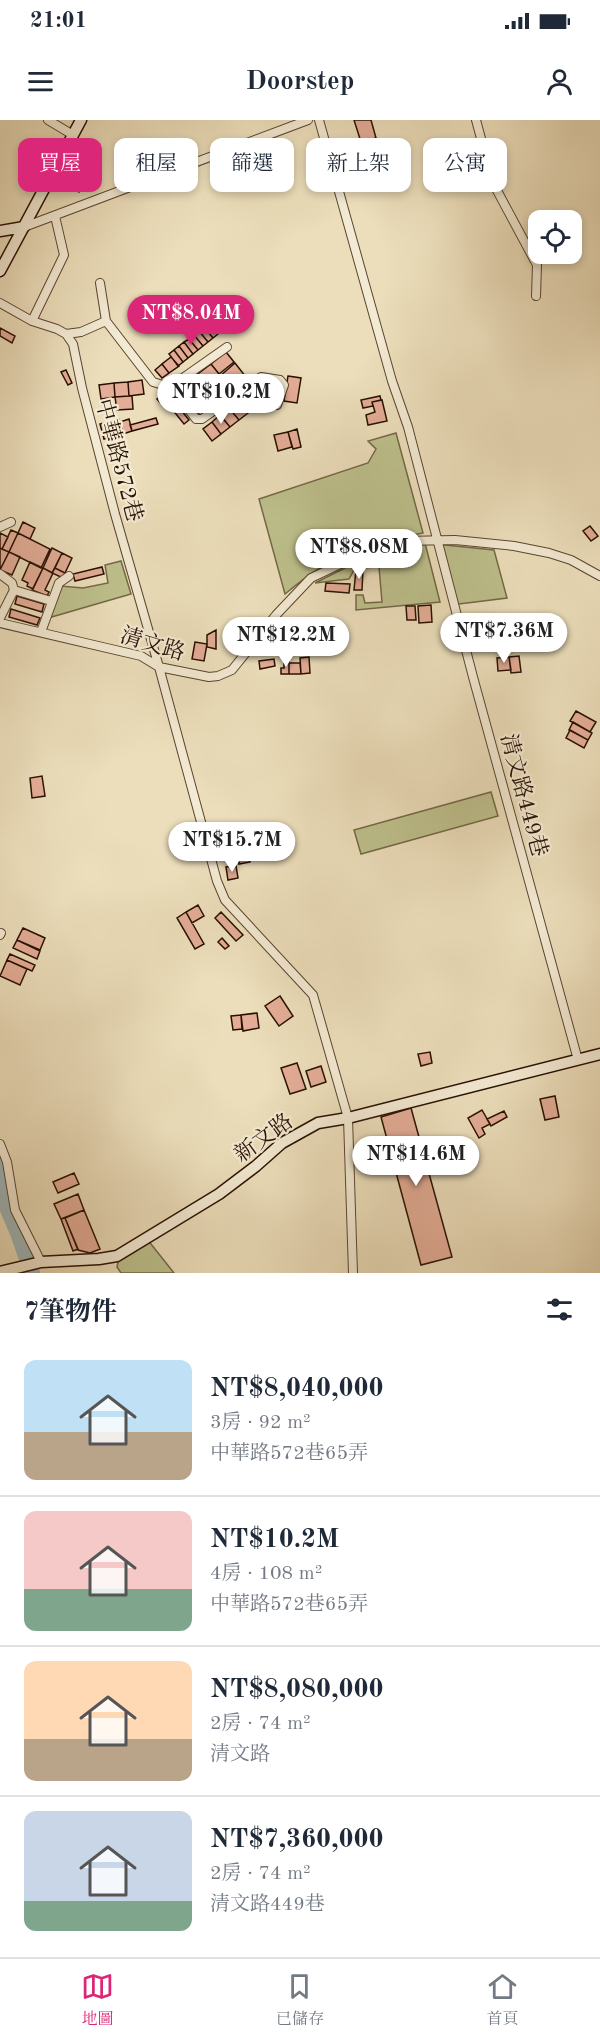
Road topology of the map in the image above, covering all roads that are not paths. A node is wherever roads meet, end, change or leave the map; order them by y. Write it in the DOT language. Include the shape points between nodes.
graph roads {
  1 [pos="48,120"];
  2 [pos="81,120"];
  3 [pos="308,120"];
  4 [pos="319,120"];
  5 [pos="477,120"];
  6 [pos="73,135"];
  7 [pos="55,216"];
  8 [pos="24,227"];
  9 [pos="0,231"];
  10 [pos="0,271"];
  11 [pos="100,283"];
  12 [pos="536,296"];
  13 [pos="0,303"];
  14 [pos="32,321"];
  15 [pos="106,321"];
  16 [pos="66,334"];
  17 [pos="227,346"];
  18 [pos="170,387"];
  19 [pos="277,405"];
  20 [pos="11,522"];
  21 [pos="0,527"];
  22 [pos="438,540"];
  23 [pos="0,574"];
  24 [pos="69,576"];
  25 [pos="600,576"];
  26 [pos="14,590"];
  27 [pos="51,601"];
  28 [pos="0,618"];
  29 [pos="0,623"];
  30 [pos="41,632"];
  31 [pos="159,667"];
  32 [pos="600,1054"];
  33 [pos="578,1060"];
  34 [pos="348,1118"];
  35 [pos="0,1144"];
  36 [pos="37,1263"];
  37 [pos="0,1272"];
  38 [pos="353,1273"];
  1 -- 6 [label="street"];
  2 -- 6 [label="street"];
  3 -- 7 [label="street"];
  4 -- 22 [label="street, 清文路449巷"];
  5 -- 12 [label="street" via="494,183 537,265"];
  6 -- 8 [label="street"];
  7 -- 8 [label="street"];
  7 -- 14 [label="street" via="63,255"];
  8 -- 9 [label="street"];
  8 -- 10 [label="street"];
  11 -- 15 [label="street"];
  13 -- 14 [label="street"];
  14 -- 16 [label="street"];
  15 -- 16 [label="street"];
  15 -- 18 [label="street" via="153,382"];
  16 -- 31 [label="street, 中華路572巷" via="74,344 85,400"];
  17 -- 18 [label="street"];
  18 -- 19 [label="street" via="196,419 261,377 280,380 285,385"];
  20 -- 21 [label="street"];
  22 -- 25 [label="street, 清文路" via="549,553"];
  22 -- 31 [label="street, 清文路" via="402,541 370,550 311,578 232,670 209,677"];
  22 -- 33 [label="street, 清文路449巷"];
  23 -- 26 [label="street" via="12,583"];
  24 -- 27 [label="street" via="58,583"];
  26 -- 27 [label="street"];
  26 -- 28 [label="street"];
  27 -- 30 [label="street"];
  29 -- 30 [label="street, 清文路"];
  30 -- 31 [label="street, 清文路" via="141,656"];
  31 -- 34 [label="street, 中華路572巷" via="217,881 225,900 313,995"];
  32 -- 33 [label="street, 新文路"];
  33 -- 34 [label="street, 新文路"];
  34 -- 36 [label="street, 新文路" via="318,1123 282,1143 219,1194 117,1256"];
  34 -- 38 [label="street, 中華路572巷"];
  35 -- 36 [label="street" via="15,1210"];
  36 -- 37 [label="street, 新文路"];
}
